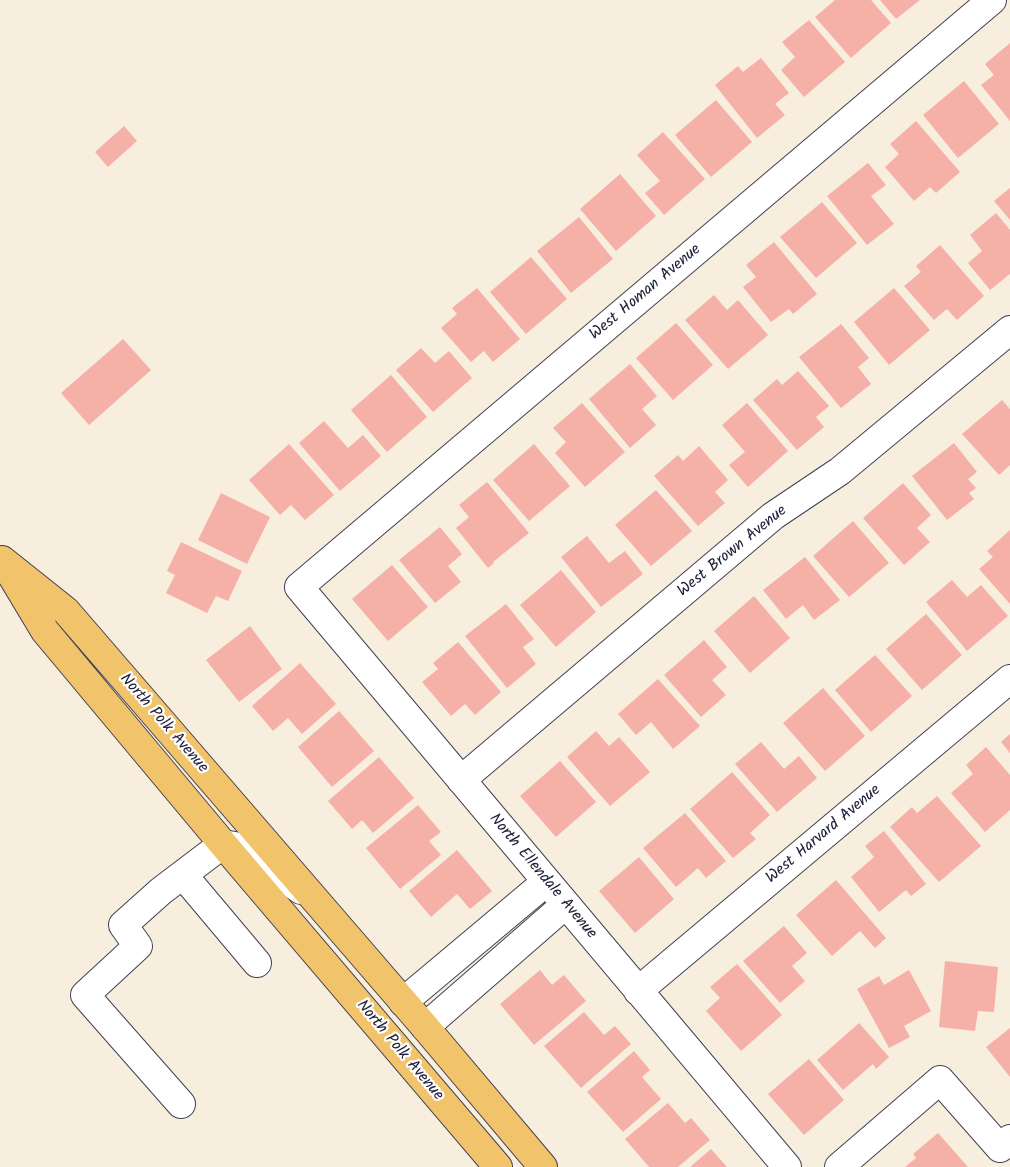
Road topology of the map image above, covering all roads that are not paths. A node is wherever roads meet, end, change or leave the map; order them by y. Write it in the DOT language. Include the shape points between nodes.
graph roads {
  1 [pos="992,0"];
  2 [pos="1010,330"];
  3 [pos="1,558"];
  4 [pos="299,587"];
  5 [pos="1010,679"];
  6 [pos="461,780"];
  7 [pos="223,844"];
  8 [pos="183,875"];
  9 [pos="546,882"];
  10 [pos="315,900"];
  11 [pos="565,904"];
  12 [pos="257,963"];
  13 [pos="638,991"];
  14 [pos="403,1002"];
  15 [pos="425,1027"];
  16 [pos="181,1104"];
  17 [pos="1010,1139"];
  18 [pos="498,1167"];
  19 [pos="543,1167"];
  20 [pos="787,1167"];
  21 [pos="839,1167"];
  1 -- 4 [label="street, West Homan Avenue"];
  2 -- 6 [label="street, West Brown Avenue" via="840,471 773,516"];
  3 -- 7 [label="main road, North Polk Avenue" via="45,631"];
  3 -- 10 [label="main road, North Polk Avenue" via="66,611"];
  4 -- 6 [label="street, North Ellendale Avenue"];
  5 -- 13 [label="street, West Harvard Avenue"];
  6 -- 9 [label="street, North Ellendale Avenue"];
  7 -- 8 [label="street"];
  7 -- 10 [label="street, North Polk Avenue" via="240,847"];
  7 -- 18 [label="main road, North Polk Avenue"];
  8 -- 12 [label="street"];
  8 -- 16 [label="street" via="123,925 138,946 85,995"];
  9 -- 11 [label="street, North Ellendale Avenue"];
  9 -- 14 [label="street"];
  10 -- 14 [label="main road, North Polk Avenue"];
  11 -- 13 [label="street, North Ellendale Avenue"];
  11 -- 15 [label="street"];
  13 -- 20 [label="street, North Ellendale Avenue"];
  14 -- 15 [label="main road, North Polk Avenue"];
  15 -- 19 [label="main road, North Polk Avenue"];
  17 -- 21 [label="street" via="1000,1148 940,1080"];
}
